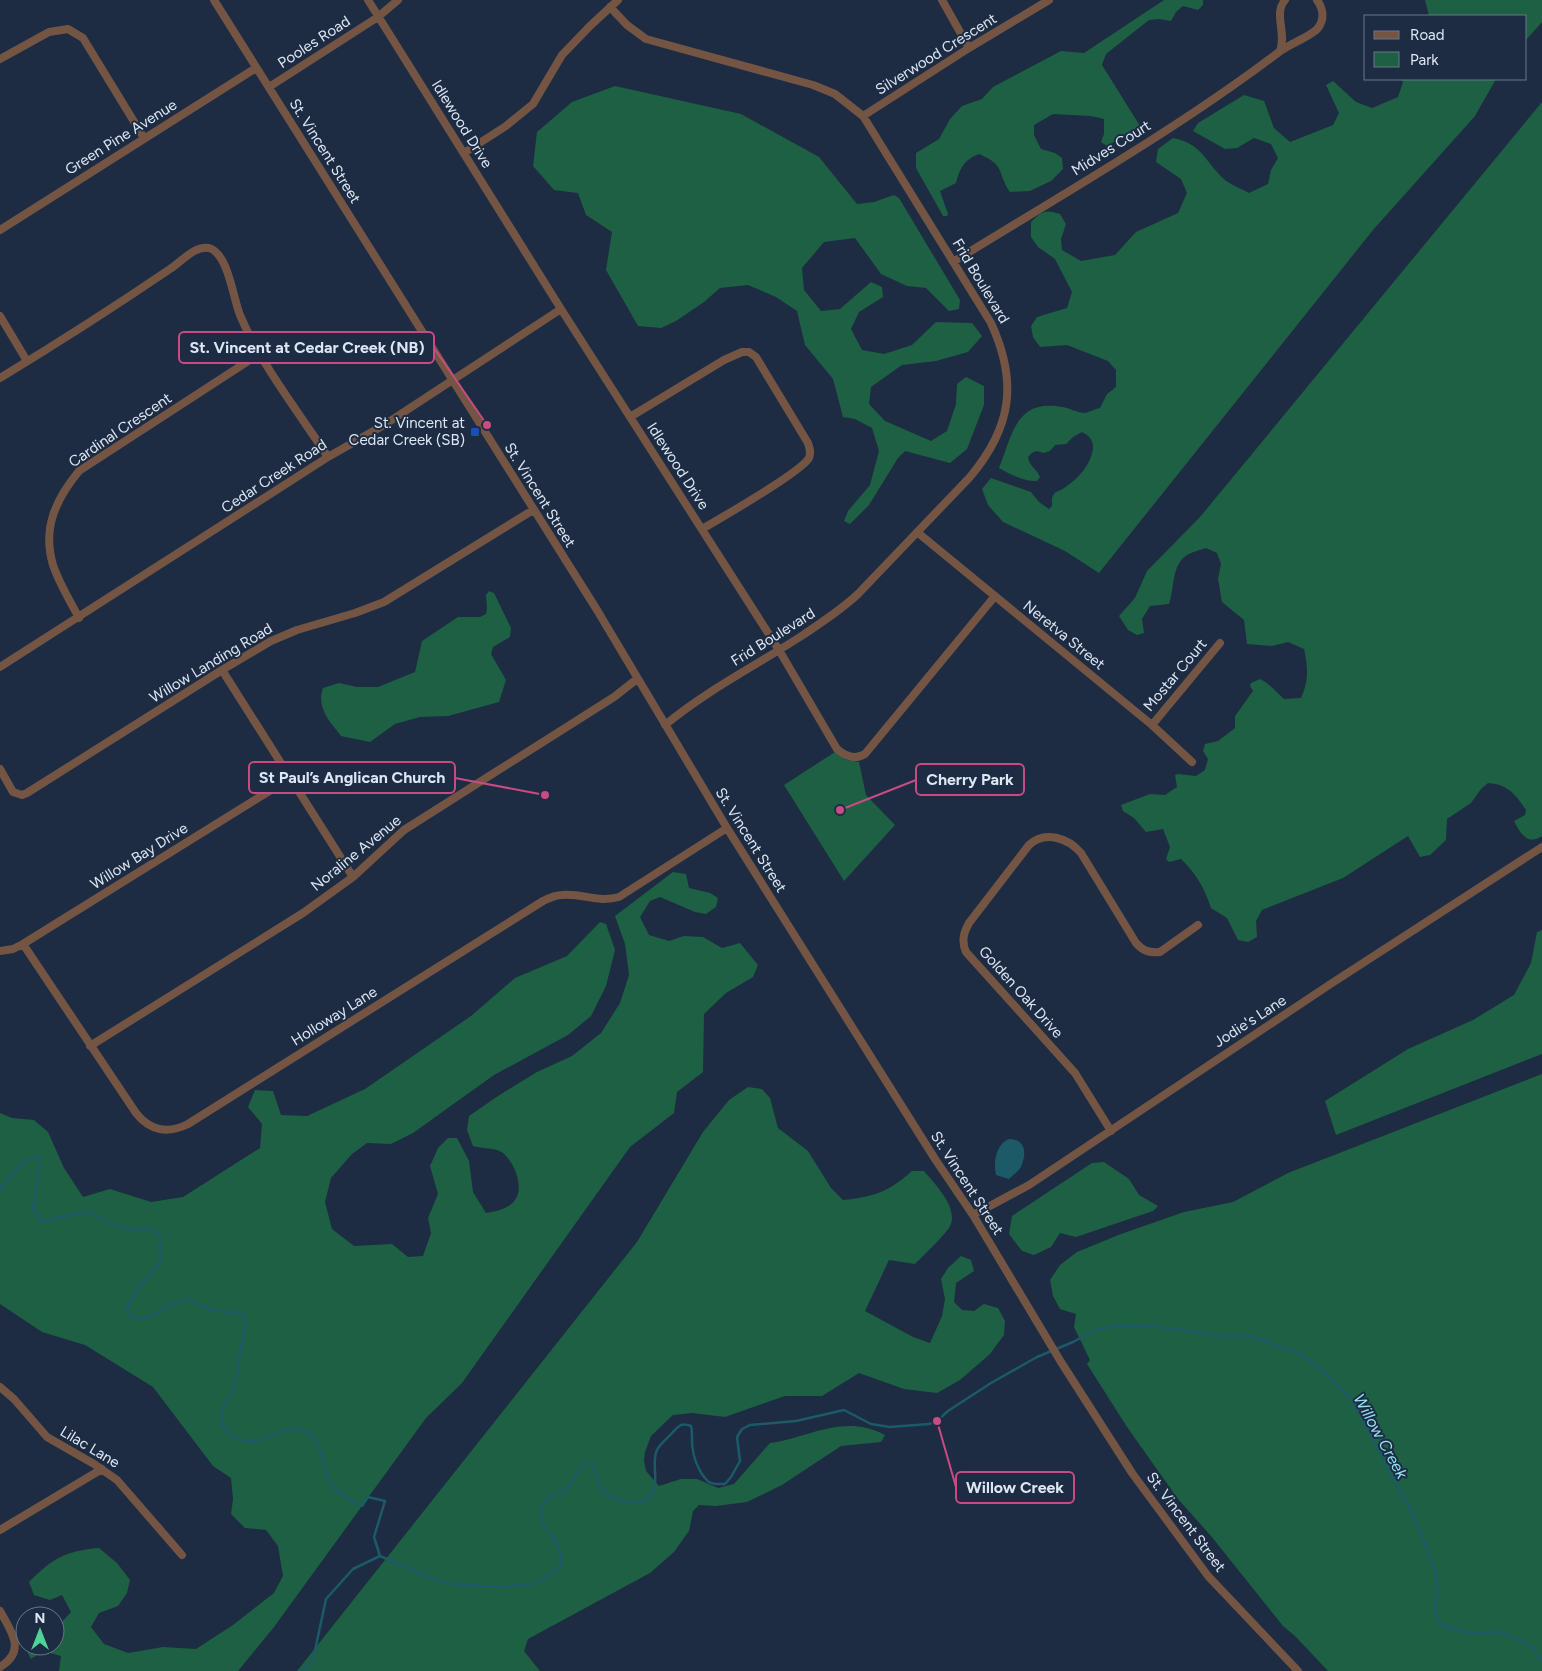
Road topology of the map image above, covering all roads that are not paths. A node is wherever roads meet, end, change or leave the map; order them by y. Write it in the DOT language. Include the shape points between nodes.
graph roads {
  1 [pos="214,0"];
  2 [pos="368,0"];
  3 [pos="398,0"];
  4 [pos="618,0"];
  5 [pos="942,0"];
  6 [pos="1049,0"];
  7 [pos="1285,0"];
  8 [pos="1317,0"];
  9 [pos="610,7"];
  10 [pos="378,17"];
  11 [pos="969,48"];
  12 [pos="1280,51"];
  13 [pos="0,59"];
  14 [pos="256,68"];
  15 [pos="269,87"];
  16 [pos="863,116"];
  17 [pos="144,138"];
  18 [pos="464,153"];
  19 [pos="0,230"];
  20 [pos="953,262"];
  21 [pos="561,309"];
  22 [pos="0,316"];
  23 [pos="259,354"];
  24 [pos="27,361"];
  25 [pos="0,378"];
  26 [pos="453,379"];
  27 [pos="630,417"];
  28 [pos="328,457"];
  29 [pos="533,510"];
  30 [pos="702,529"];
  31 [pos="917,532"];
  32 [pos="995,596"];
  33 [pos="79,618"];
  34 [pos="1220,643"];
  35 [pos="779,650"];
  36 [pos="0,667"];
  37 [pos="222,670"];
  38 [pos="637,679"];
  39 [pos="665,725"];
  40 [pos="1152,725"];
  41 [pos="1192,762"];
  42 [pos="0,769"];
  43 [pos="289,776"];
  44 [pos="727,828"];
  45 [pos="1542,847"];
  46 [pos="352,877"];
  47 [pos="1198,925"];
  48 [pos="23,944"];
  49 [pos="0,951"];
  50 [pos="90,1046"];
  51 [pos="1111,1131"];
  52 [pos="973,1215"];
  53 [pos="0,1387"];
  54 [pos="102,1469"];
  55 [pos="0,1530"];
  56 [pos="182,1555"];
  57 [pos="0,1611"];
  58 [pos="0,1666"];
  59 [pos="1298,1671"];
  1 -- 14 [label="street, St. Vincent Street"];
  2 -- 10 [label="street, Idlewood Drive"];
  3 -- 10 [label="street, Pooles Road"];
  4 -- 9 [label="street"];
  5 -- 11 [label="street"];
  6 -- 11 [label="street, Silverwood Crescent"];
  7 -- 12 [label="street" via="1279,11 1283,36"];
  8 -- 12 [label="street, Midves Court" via="1322,14 1318,28"];
  9 -- 16 [label="street, Frid Boulevard" via="646,39 813,85 834,94"];
  9 -- 18 [label="street" via="562,55 533,104"];
  10 -- 15 [label="street, Pooles Road"];
  10 -- 18 [label="street, Idlewood Drive"];
  11 -- 16 [label="street, Silverwood Crescent"];
  12 -- 20 [label="street, Midves Court" via="1201,108"];
  13 -- 17 [label="street" via="49,32 68,29 83,38"];
  14 -- 15 [label="street, St. Vincent Street"];
  14 -- 17 [label="street, Green Pine Avenue"];
  15 -- 26 [label="street, St. Vincent Street"];
  16 -- 20 [label="street, Frid Boulevard"];
  17 -- 19 [label="street, Green Pine Avenue"];
  18 -- 21 [label="street, Idlewood Drive"];
  20 -- 31 [label="street, Frid Boulevard" via="1000,341 1007,375 1006,406 999,432 986,456"];
  21 -- 26 [label="street, Cedar Creek Road"];
  21 -- 27 [label="street, Idlewood Drive"];
  22 -- 24 [label="street"];
  23 -- 24 [label="street" via="240,314 222,259 216,251 208,248 194,251 149,284"];
  23 -- 28 [label="street"];
  23 -- 33 [label="street, Cardinal Crescent" via="79,471 63,491 53,514 49,541 53,566"];
  24 -- 25 [label="street"];
  26 -- 28 [label="street, Cedar Creek Road"];
  26 -- 29 [label="street, St. Vincent Street"];
  27 -- 30 [label="street, Idlewood Drive"];
  27 -- 30 [label="street" via="724,360 742,352 756,357 811,452 808,460 792,472"];
  28 -- 33 [label="street, Cedar Creek Road"];
  29 -- 37 [label="street, Willow Landing Road" via="384,602 297,630 271,641"];
  29 -- 38 [label="street, St. Vincent Street"];
  30 -- 35 [label="street, Idlewood Drive"];
  31 -- 32 [label="street, Neretva Street"];
  31 -- 35 [label="street, Frid Boulevard" via="848,603"];
  32 -- 35 [label="street, Idlewood Drive" via="860,757 848,757 832,744"];
  32 -- 40 [label="street, Neretva Street"];
  33 -- 36 [label="street, Cedar Creek Road"];
  34 -- 40 [label="street, Mostar Court"];
  35 -- 39 [label="street, Frid Boulevard" via="686,707"];
  37 -- 42 [label="street, Willow Landing Road" via="27,794 13,792"];
  37 -- 43 [label="street"];
  38 -- 39 [label="street, St. Vincent Street"];
  38 -- 46 [label="street, Noraline Avenue" via="614,697 404,830"];
  39 -- 44 [label="street, St. Vincent Street"];
  40 -- 41 [label="street, Neretva Street"];
  43 -- 46 [label="street"];
  43 -- 48 [label="street, Willow Bay Drive"];
  44 -- 50 [label="street, Holloway Lane" via="619,897 598,900 562,895 543,901 180,1128 163,1130 146,1125"];
  44 -- 52 [label="street, St. Vincent Street"];
  45 -- 51 [label="street, Jodie's Lane"];
  46 -- 50 [label="street, Noraline Avenue" via="303,913"];
  47 -- 51 [label="street, Golden Oak Drive" via="1160,952 1143,950 1081,853 1070,843 1049,836 1037,838 1028,845 965,931 963,943 966,952 1069,1067"];
  48 -- 49 [label="street, Willow Bay Drive"];
  48 -- 50 [label="street, Holloway Lane"];
  51 -- 52 [label="street, Jodie's Lane" via="1029,1185"];
  52 -- 59 [label="street, St. Vincent Street" via="1132,1473 1208,1576"];
  53 -- 54 [label="street, Lilac Lane" via="48,1437"];
  54 -- 55 [label="street"];
  54 -- 56 [label="street, Lilac Lane" via="117,1480"];
  57 -- 58 [label="street" via="15,1641 10,1658"];
}
